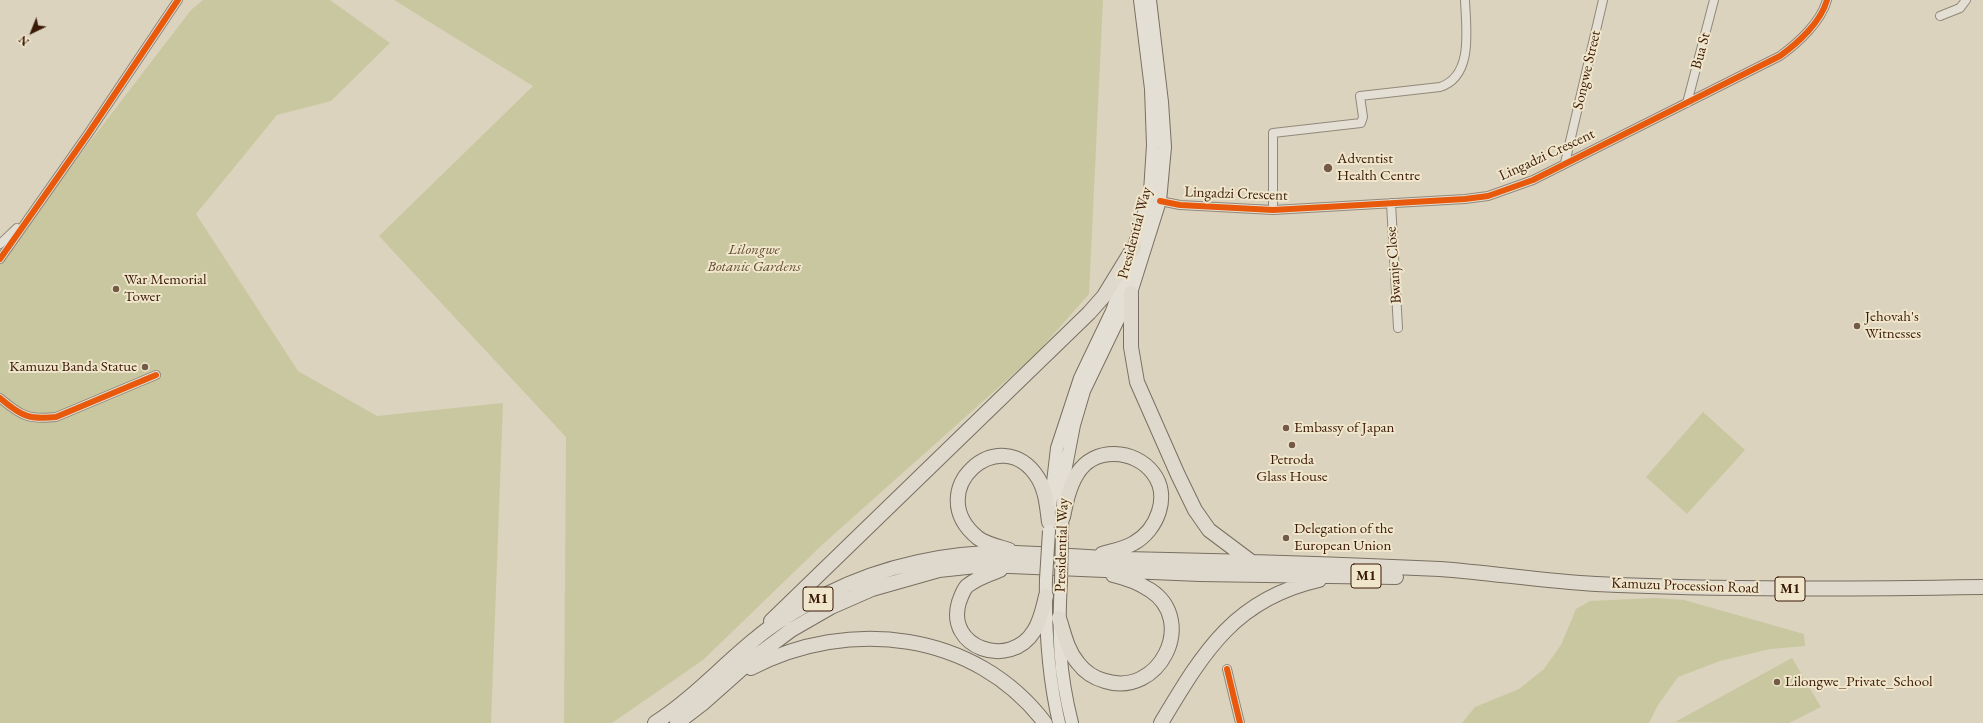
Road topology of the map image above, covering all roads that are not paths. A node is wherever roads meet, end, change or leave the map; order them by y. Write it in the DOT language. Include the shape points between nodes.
graph roads {
  1 [pos="178,0"];
  2 [pos="1140,0"];
  3 [pos="1150,0"];
  4 [pos="1465,0"];
  5 [pos="1603,0"];
  6 [pos="1714,0"];
  7 [pos="1827,0"];
  8 [pos="1966,0"];
  9 [pos="1940,16"];
  10 [pos="1688,103"];
  11 [pos="1565,163"];
  12 [pos="1160,201"];
  13 [pos="1391,203"];
  14 [pos="1273,210"];
  15 [pos="26,219"];
  16 [pos="0,244"];
  17 [pos="1134,247"];
  18 [pos="0,259"];
  19 [pos="1131,293"];
  20 [pos="1398,328"];
  21 [pos="156,375"];
  22 [pos="0,398"];
  23 [pos="1063,517"];
  24 [pos="1049,526"];
  25 [pos="1015,552"];
  26 [pos="1093,563"];
  27 [pos="1252,563"];
  28 [pos="1010,566"];
  29 [pos="1201,568"];
  30 [pos="1341,576"];
  31 [pos="1537,580"];
  32 [pos="1983,587"];
  33 [pos="1046,596"];
  34 [pos="1059,618"];
  35 [pos="756,638"];
  36 [pos="1227,669"];
  37 [pos="730,679"];
  38 [pos="654,723"];
  39 [pos="677,723"];
  40 [pos="1045,723"];
  41 [pos="1059,723"];
  42 [pos="1072,723"];
  43 [pos="1161,723"];
  44 [pos="1240,723"];
  1 -- 15 [label="street" via="85,138"];
  2 -- 17 [label="main road, Presidential Way" via="1151,89 1153,145 1150,192"];
  3 -- 12 [label="main road, Presidential Way" via="1165,147"];
  4 -- 14 [label="street" via="1465,55 1451,82 1440,87 1360,96 1361,123 1273,133"];
  5 -- 11 [label="street, Songwe Street"];
  6 -- 10 [label="street, Bua St"];
  7 -- 10 [label="street, Lingadzi Crescent" via="1810,30 1793,47"];
  8 -- 9 [label="street" via="1960,8"];
  10 -- 11 [label="street, Lingadzi Crescent"];
  11 -- 13 [label="street, Lingadzi Crescent" via="1533,180 1488,196"];
  12 -- 14 [label="street, Lingadzi Crescent" via="1180,205"];
  12 -- 19 [label="main road, Presidential Way"];
  13 -- 14 [label="street, Lingadzi Crescent"];
  13 -- 20 [label="street, Bwanje Close"];
  15 -- 16 [label="street"];
  15 -- 18 [label="street"];
  17 -- 24 [label="main road, Presidential Way" via="1112,311 1080,378 1059,441"];
  17 -- 35 [label="highway" via="1112,284 1089,313 790,602"];
  19 -- 23 [label="main road, Presidential Way" via="1084,391 1074,425 1064,477"];
  19 -- 27 [label="highway" via="1131,347 1137,382 1178,475 1195,510 1209,530"];
  21 -- 22 [label="street" via="56,417 37,418 22,415"];
  23 -- 26 [label="highway" via="1068,496 1078,473 1096,458 1106,454 1131,456 1154,474 1161,498 1158,516 1151,529 1133,544"];
  23 -- 34 [label="main road, Presidential Way, bridge"];
  24 -- 25 [label="highway" via="1045,497 1038,479 1021,460 994,456 971,468 963,478 958,491 957,505 961,517 980,539"];
  24 -- 33 [label="main road, Presidential Way, bridge"];
  25 -- 26 [label="highway, M1"];
  25 -- 35 [label="highway, M1" via="973,553 938,558 868,577 826,594"];
  26 -- 28 [label="highway, M1"];
  26 -- 29 [label="highway, M1"];
  26 -- 34 [label="highway" via="1151,590 1162,602 1169,614 1172,628 1166,654 1158,666 1140,680 1129,684 1113,684 1087,672 1078,662 1068,648"];
  27 -- 29 [label="highway, Kamuzu Procession Road / M1"];
  27 -- 31 [label="highway, Kamuzu Procession Road / M1" via="1440,569"];
  28 -- 33 [label="highway" via="979,578 966,587 957,615 965,637 983,649 1008,651 1028,640 1040,620"];
  28 -- 37 [label="highway, M1" via="940,570 872,589 831,607 791,630"];
  29 -- 30 [label="highway, Kamuzu Procession Road / M1"];
  30 -- 31 [label="highway, Kamuzu Procession Road / M1" via="1513,582"];
  30 -- 43 [label="highway" via="1303,584 1265,600 1237,618 1214,642"];
  31 -- 32 [label="highway, Kamuzu Procession Road / M1" via="1784,589"];
  33 -- 41 [label="main road, Presidential Way" via="1048,656"];
  34 -- 42 [label="main road, Presidential Way" via="1063,686"];
  35 -- 38 [label="highway, M1" via="694,694"];
  36 -- 44 [label="street"];
  37 -- 39 [label="highway, M1"];
  37 -- 40 [label="highway" via="769,659 814,644 848,639 884,638 923,644 961,657 990,673 1019,695"];
}
